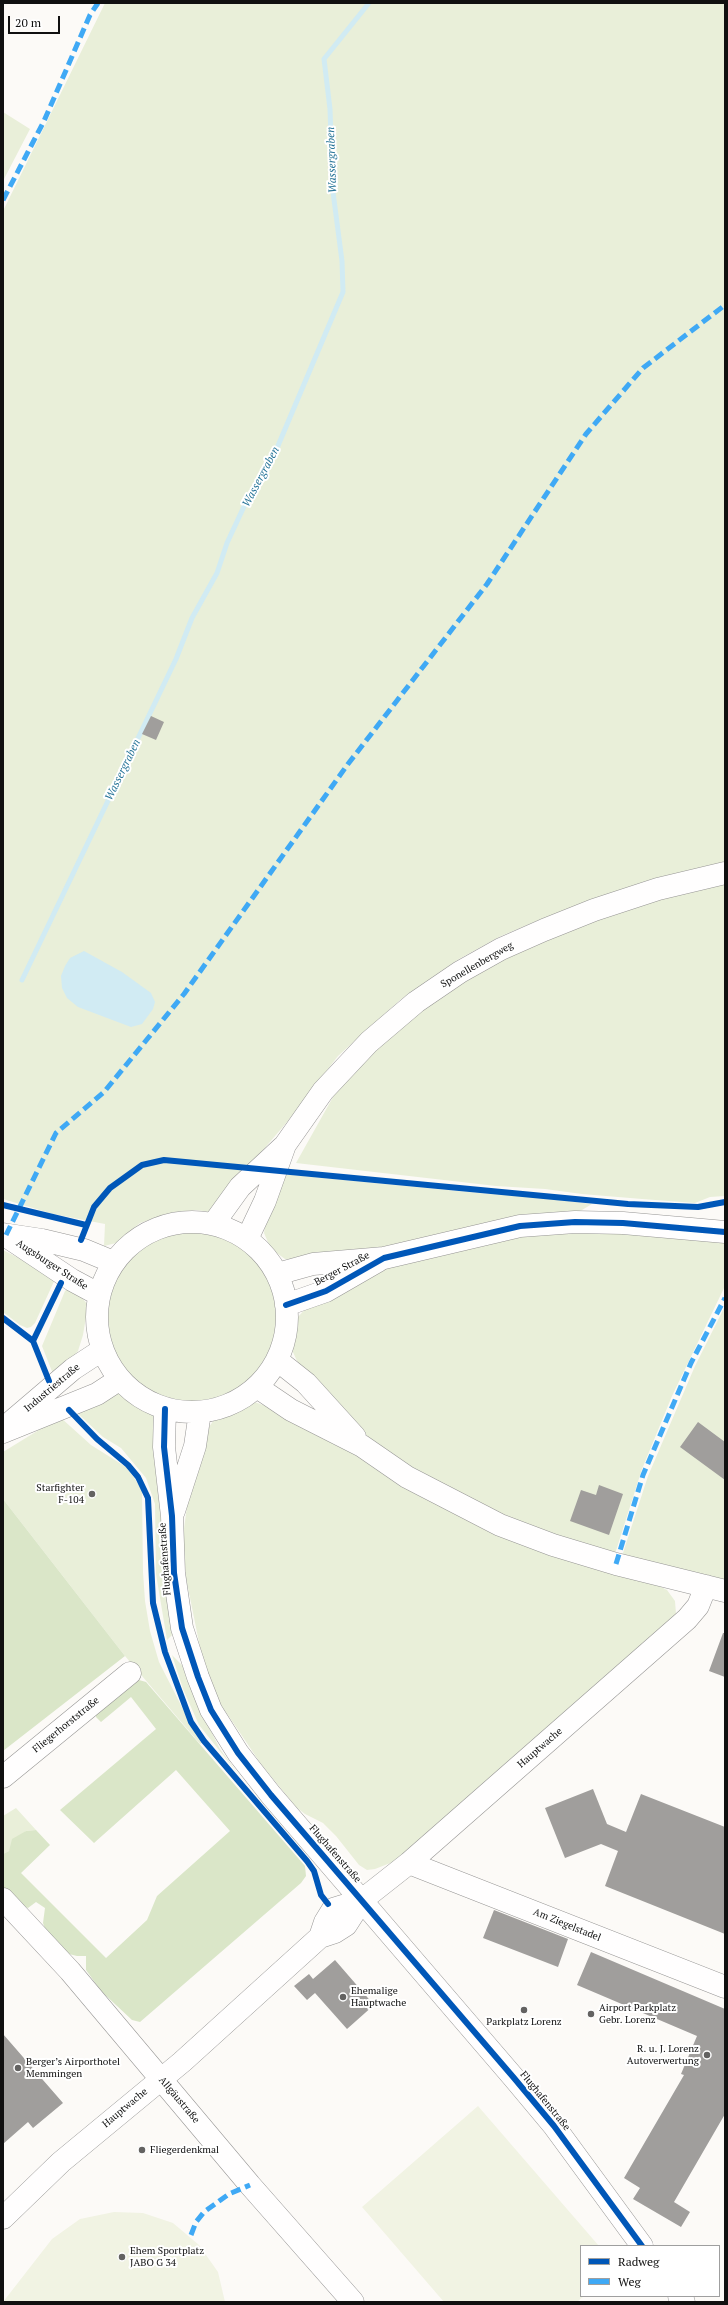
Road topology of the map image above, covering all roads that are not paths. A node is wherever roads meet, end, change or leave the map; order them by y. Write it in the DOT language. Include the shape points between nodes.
graph roads {
  1 [pos="725,873"];
  2 [pos="285,1145"];
  3 [pos="214,1223"];
  4 [pos="725,1232"];
  5 [pos="4,1234"];
  6 [pos="247,1239"];
  7 [pos="384,1258"];
  8 [pos="113,1262"];
  9 [pos="277,1274"];
  10 [pos="98,1294"];
  11 [pos="286,1305"];
  12 [pos="102,1350"];
  13 [pos="277,1360"];
  14 [pos="120,1379"];
  15 [pos="257,1387"];
  16 [pos="165,1409"];
  17 [pos="200,1412"];
  18 [pos="3,1429"];
  19 [pos="3,1432"];
  20 [pos="362,1446"];
  21 [pos="172,1516"];
  22 [pos="715,1589"];
  23 [pos="130,1673"];
  24 [pos="3,1777"];
  25 [pos="409,1863"];
  26 [pos="3,1899"];
  27 [pos="362,1900"];
  28 [pos="725,1987"];
  29 [pos="161,2079"];
  30 [pos="3,2218"];
  31 [pos="641,2245"];
  32 [pos="353,2302"];
  1 -- 2 [label="street, Sponellenbergweg" via="658,889 594,910 501,949 460,972 416,1002 370,1042 323,1091"];
  2 -- 3 [label="street, Sponellenbergweg" via="240,1187"];
  2 -- 6 [label="street, Sponellenbergweg" via="265,1201"];
  3 -- 6 [label="street"];
  3 -- 8 [label="street" via="182,1222 152,1230 135,1240"];
  4 -- 7 [label="street" via="623,1223 544,1224 520,1226"];
  5 -- 8 [label="street, Augsburger Straße" via="84,1250"];
  5 -- 10 [label="street, Augsburger Straße" via="72,1280"];
  6 -- 9 [label="street" via="264,1255"];
  7 -- 9 [label="street, Berger Straße" via="313,1264"];
  7 -- 11 [label="street, Berger Straße" via="326,1291"];
  8 -- 10 [label="street"];
  9 -- 11 [label="street"];
  10 -- 12 [label="street" via="97,1318"];
  11 -- 13 [label="street" via="287,1327"];
  12 -- 14 [label="street"];
  12 -- 18 [label="street, Industriestraße" via="73,1369"];
  13 -- 15 [label="street"];
  13 -- 20 [label="street" via="306,1383"];
  14 -- 16 [label="street" via="135,1393"];
  14 -- 19 [label="street, Industriestraße" via="97,1394"];
  15 -- 17 [label="street" via="237,1401"];
  15 -- 20 [label="street" via="291,1410"];
  16 -- 17 [label="street"];
  16 -- 21 [label="street, Flughafenstraße" via="164,1447"];
  17 -- 21 [label="street, Flughafenstraße" via="195,1446"];
  20 -- 22 [label="street" via="408,1477 500,1525 560,1547"];
  21 -- 27 [label="street, Flughafenstraße" via="174,1573 182,1628 211,1710 238,1753 271,1795"];
  22 -- 25 [label="street, Hauptwache" via="687,1619"];
  23 -- 24 [label="street, Fliegerhorststraße"];
  25 -- 27 [label="street, Hauptwache"];
  25 -- 28 [label="street, Am Ziegelstadel"];
  26 -- 29 [label="street, Allgäustraße" via="70,1971"];
  27 -- 29 [label="street, Hauptwache" via="346,1925 320,1937"];
  27 -- 31 [label="street, Flughafenstraße" via="554,2126"];
  29 -- 30 [label="street, Hauptwache" via="61,2162"];
  29 -- 32 [label="street, Allgäustraße"];
}
